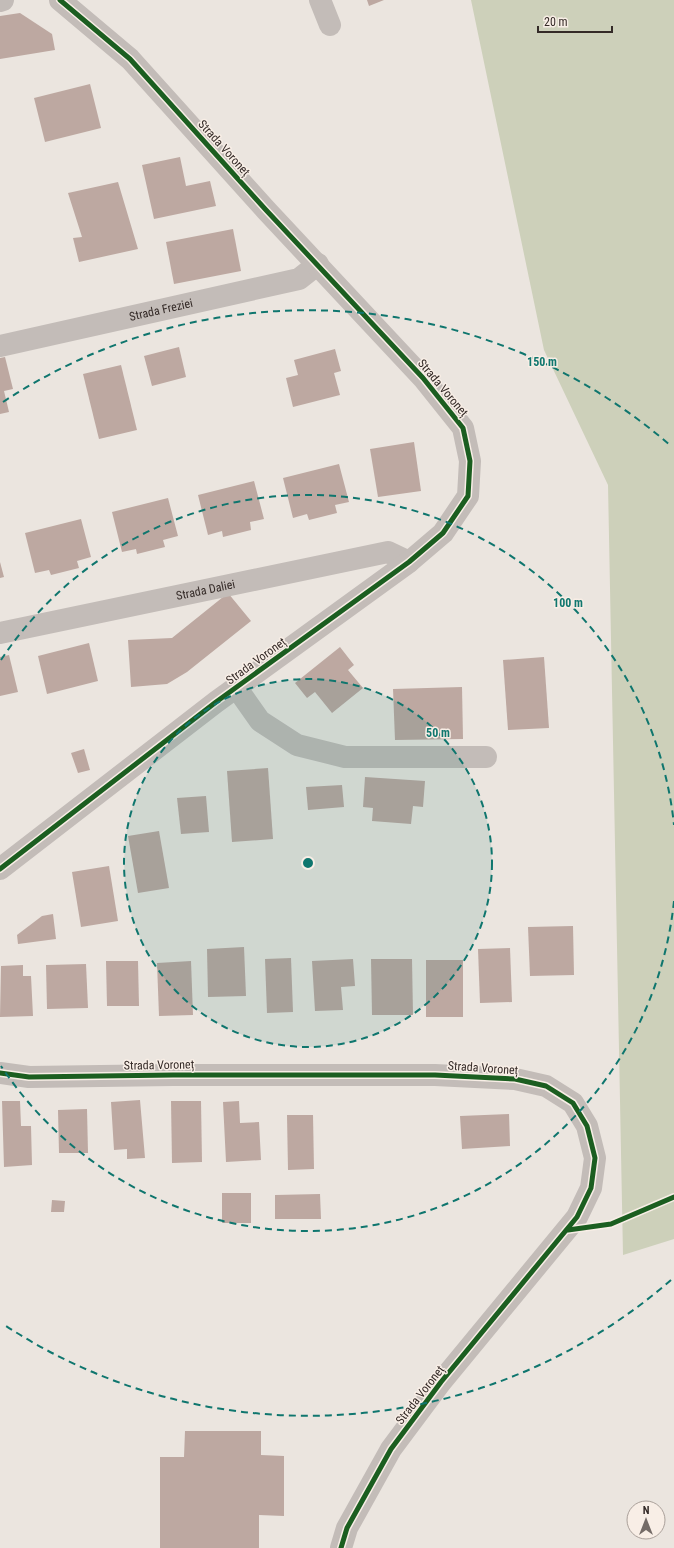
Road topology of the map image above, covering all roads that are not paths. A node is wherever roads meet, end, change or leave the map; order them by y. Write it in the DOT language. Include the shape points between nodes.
graph roads {
  1 [pos="60,0"];
  2 [pos="320,0"];
  3 [pos="330,25"];
  4 [pos="318,264"];
  5 [pos="0,346"];
  6 [pos="409,562"];
  7 [pos="0,633"];
  8 [pos="236,688"];
  9 [pos="486,758"];
  10 [pos="0,869"];
  11 [pos="0,1073"];
  12 [pos="341,1548"];
  1 -- 4 [label="street, Strada Voroneț" via="130,58"];
  2 -- 3 [label="street"];
  4 -- 5 [label="street, Strada Freziei" via="299,279"];
  4 -- 6 [label="street, Strada Voroneț" via="423,378 463,428 470,462 468,496 443,533"];
  6 -- 7 [label="street, Strada Daliei" via="388,552"];
  6 -- 8 [label="street, Strada Voroneț"];
  8 -- 9 [label="street" via="260,721 297,745 345,758"];
  8 -- 10 [label="street, Strada Voroneț"];
  11 -- 12 [label="street, Strada Voroneț" via="28,1077 435,1075 515,1078 546,1086 573,1103 587,1126 595,1158 592,1188 577,1217 441,1382 391,1449 347,1528"];
}
